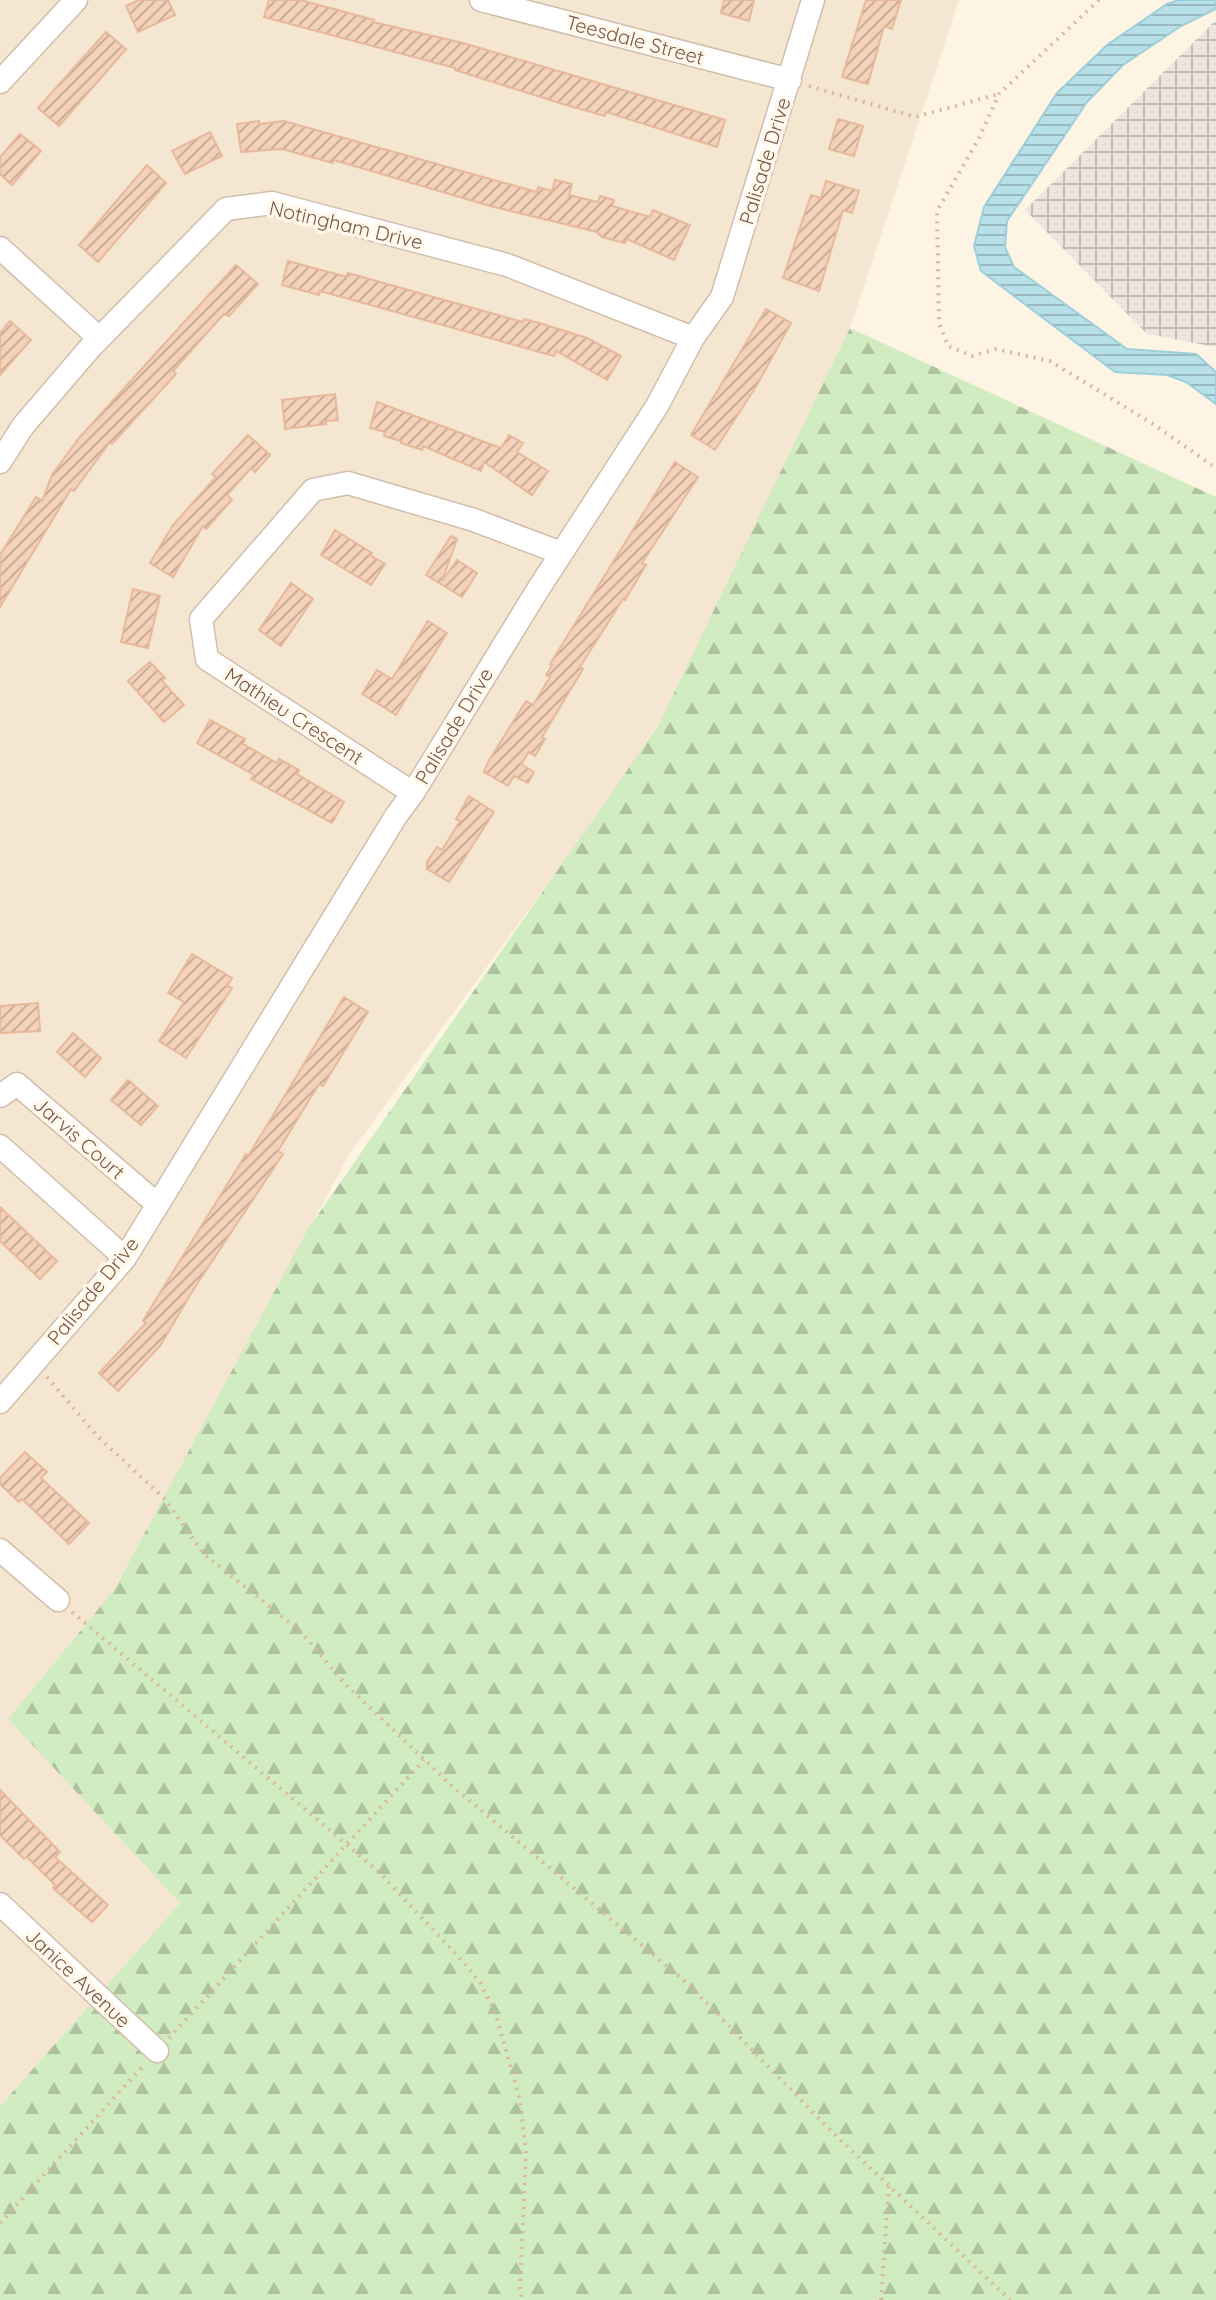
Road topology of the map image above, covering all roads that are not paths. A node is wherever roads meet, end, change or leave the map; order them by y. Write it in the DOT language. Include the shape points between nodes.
graph roads {
  1 [pos="76,0"];
  2 [pos="481,0"];
  3 [pos="813,0"];
  4 [pos="790,80"];
  5 [pos="0,82"];
  6 [pos="0,248"];
  7 [pos="99,338"];
  8 [pos="693,338"];
  9 [pos="0,462"];
  10 [pos="561,553"];
  11 [pos="413,793"];
  12 [pos="0,1096"];
  13 [pos="0,1146"];
  14 [pos="157,1204"];
  15 [pos="125,1258"];
  16 [pos="0,1402"];
  17 [pos="0,1550"];
  18 [pos="58,1600"];
  19 [pos="0,1904"];
  20 [pos="157,2051"];
  1 -- 5 [label="street"];
  2 -- 4 [label="street, Teesdale Street"];
  3 -- 4 [label="street, Palisade Drive"];
  4 -- 8 [label="street, Palisade Drive" via="722,297"];
  6 -- 7 [label="street"];
  7 -- 8 [label="street, Notingham Drive" via="226,209 272,203 507,265"];
  7 -- 9 [label="street, Notingham Drive" via="23,426"];
  8 -- 10 [label="street, Palisade Drive" via="657,406"];
  10 -- 11 [label="street, Palisade Drive"];
  10 -- 11 [label="street, Mathieu Crescent" via="474,520 348,483 313,490 201,619 207,659"];
  11 -- 14 [label="street, Palisade Drive"];
  12 -- 14 [label="street, Jarvis Court" via="17,1084"];
  13 -- 15 [label="street"];
  14 -- 15 [label="street, Palisade Drive"];
  15 -- 16 [label="street, Palisade Drive"];
  17 -- 18 [label="street"];
  19 -- 20 [label="street, Janice Avenue"];
}
